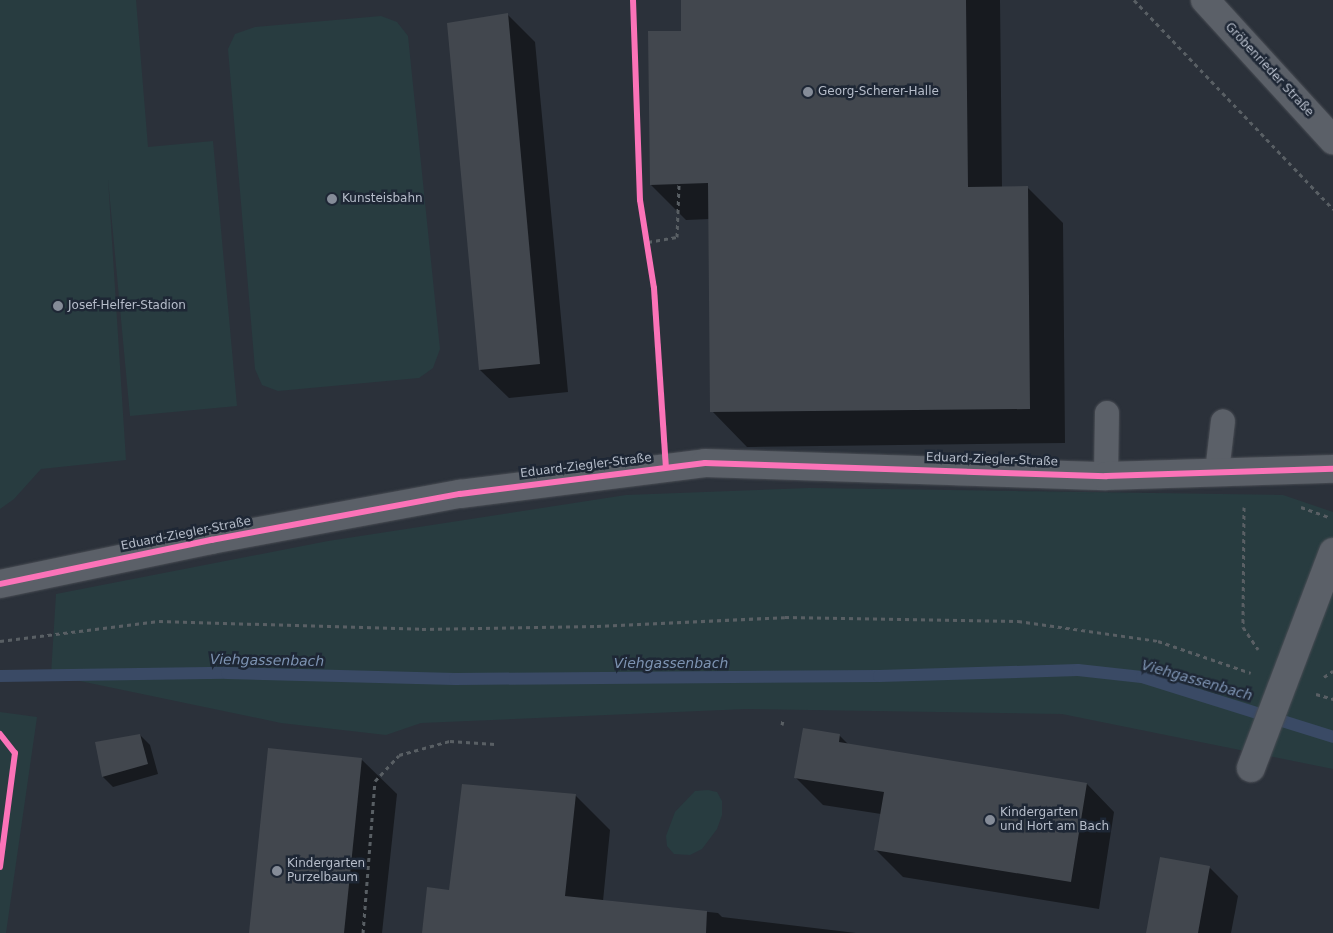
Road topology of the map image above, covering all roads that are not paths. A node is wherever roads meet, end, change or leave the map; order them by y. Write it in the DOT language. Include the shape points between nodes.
graph roads {
  1 [pos="1205,0"];
  2 [pos="1333,140"];
  3 [pos="1107,413"];
  4 [pos="1223,421"];
  5 [pos="1333,468"];
  6 [pos="1217,472"];
  7 [pos="1106,476"];
  8 [pos="1333,552"];
  9 [pos="0,584"];
  10 [pos="1251,768"];
  1 -- 2 [label="street, Gröbenrieder Straße"];
  3 -- 7 [label="lane"];
  4 -- 6 [label="lane"];
  5 -- 6 [label="street, Eduard-Ziegler-Straße"];
  6 -- 7 [label="street, Eduard-Ziegler-Straße"];
  7 -- 9 [label="street, Eduard-Ziegler-Straße" via="705,463 460,494 211,540"];
  8 -- 10 [label="street"];
}
